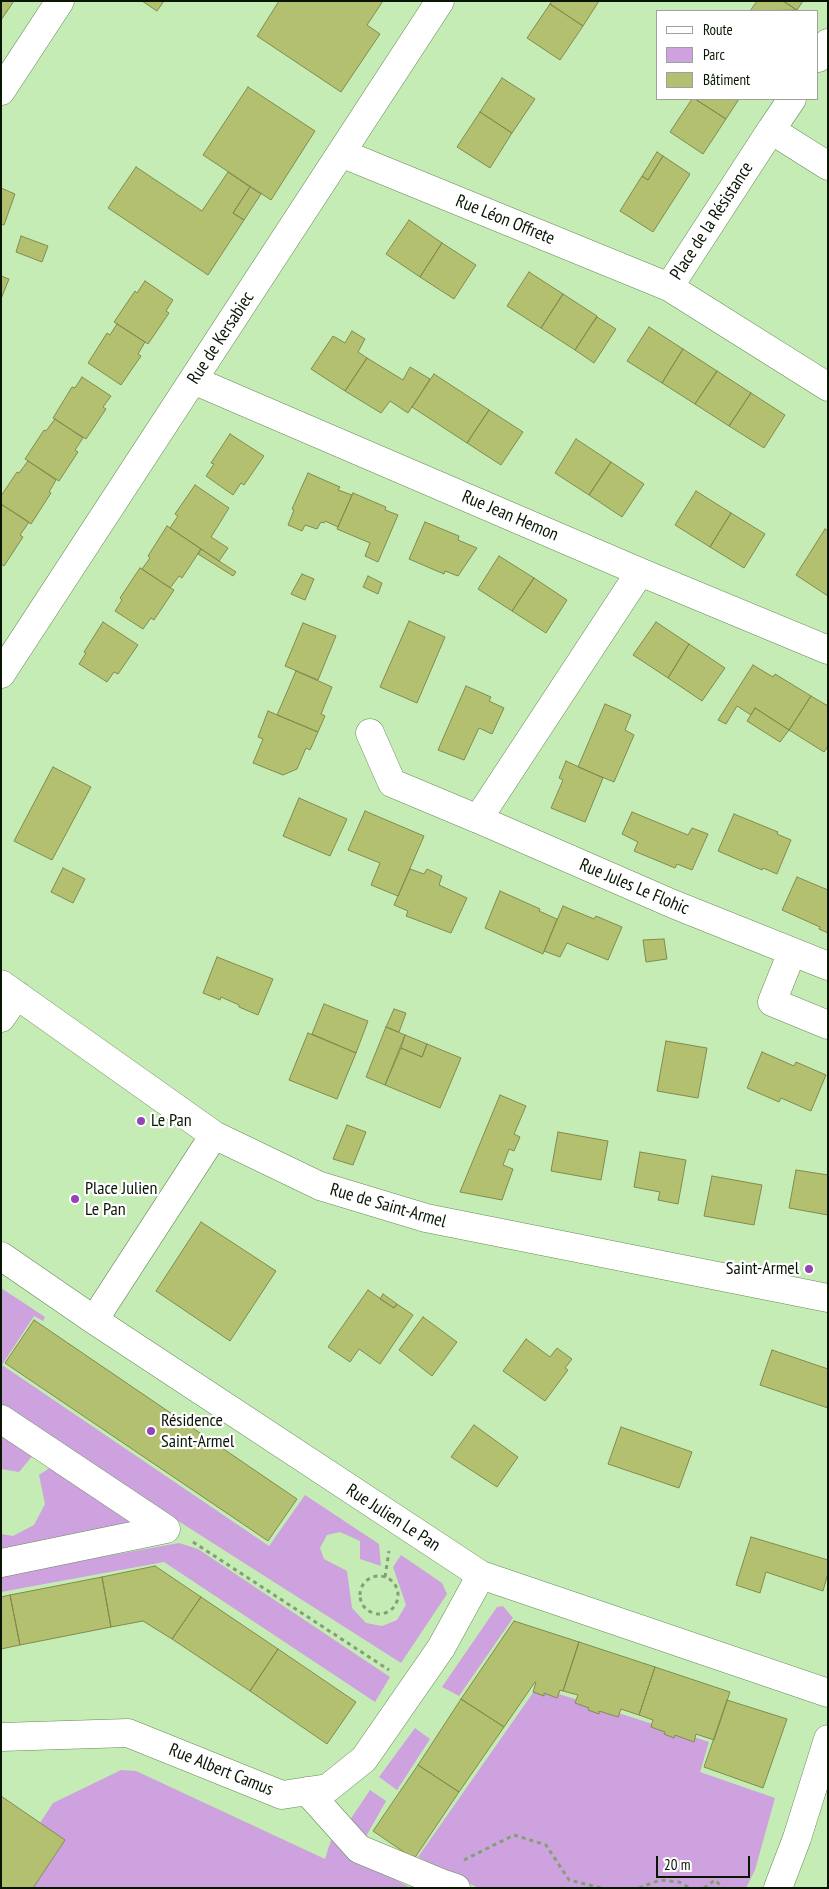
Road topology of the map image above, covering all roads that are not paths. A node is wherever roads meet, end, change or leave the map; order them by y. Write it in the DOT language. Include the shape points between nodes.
graph roads {
  1 [pos="60,1"];
  2 [pos="440,1"];
  3 [pos="828,43"];
  4 [pos="819,56"];
  5 [pos="1,91"];
  6 [pos="791,100"];
  7 [pos="772,130"];
  8 [pos="342,153"];
  9 [pos="828,166"];
  10 [pos="669,287"];
  11 [pos="193,380"];
  12 [pos="828,387"];
  13 [pos="640,572"];
  14 [pos="828,650"];
  15 [pos="1,674"];
  16 [pos="370,733"];
  17 [pos="478,819"];
  18 [pos="792,952"];
  19 [pos="828,966"];
  20 [pos="9,990"];
  21 [pos="1,1018"];
  22 [pos="828,1025"];
  23 [pos="214,1135"];
  24 [pos="1,1256"];
  25 [pos="828,1298"];
  26 [pos="94,1320"];
  27 [pos="1,1419"];
  28 [pos="1,1563"];
  29 [pos="480,1575"];
  30 [pos="828,1694"];
  31 [pos="1,1737"];
  32 [pos="828,1739"];
  33 [pos="307,1791"];
  34 [pos="456,1888"];
  35 [pos="778,1888"];
  1 -- 5 [label="street"];
  2 -- 8 [label="street, Rue de Kersabiec"];
  3 -- 4 [label="street"];
  6 -- 7 [label="street, Place de la Résistance"];
  7 -- 9 [label="street"];
  7 -- 10 [label="street, Place de la Résistance"];
  8 -- 10 [label="street, Rue Léon Offrete"];
  8 -- 11 [label="street, Rue de Kersabiec"];
  10 -- 12 [label="street, Place de la Résistance"];
  11 -- 13 [label="street, Rue Jean Hemon"];
  11 -- 15 [label="street, Rue de Kersabiec"];
  13 -- 14 [label="street, Rue Jean Hemon"];
  13 -- 17 [label="street"];
  16 -- 17 [label="street, Rue Jules Le Flohic" via="392,783"];
  17 -- 18 [label="street, Rue Jules Le Flohic"];
  18 -- 19 [label="street, Rue Jules Le Flohic"];
  18 -- 22 [label="street" via="772,1002"];
  20 -- 21 [label="street"];
  20 -- 23 [label="street, Rue de Saint-Armel"];
  23 -- 25 [label="street, Rue de Saint-Armel" via="320,1186 426,1218"];
  23 -- 26 [label="street"];
  24 -- 26 [label="street, Rue Julien Le Pan"];
  26 -- 29 [label="street, Rue Julien Le Pan"];
  27 -- 28 [label="street" via="166,1529"];
  29 -- 30 [label="street, Rue Julien Le Pan"];
  29 -- 33 [label="street, Rue Albert Camus" via="441,1648 364,1759 328,1788"];
  31 -- 33 [label="street, Rue Albert Camus" via="128,1733 282,1795"];
  32 -- 35 [label="street"];
  33 -- 34 [label="street" via="359,1848"];
}
